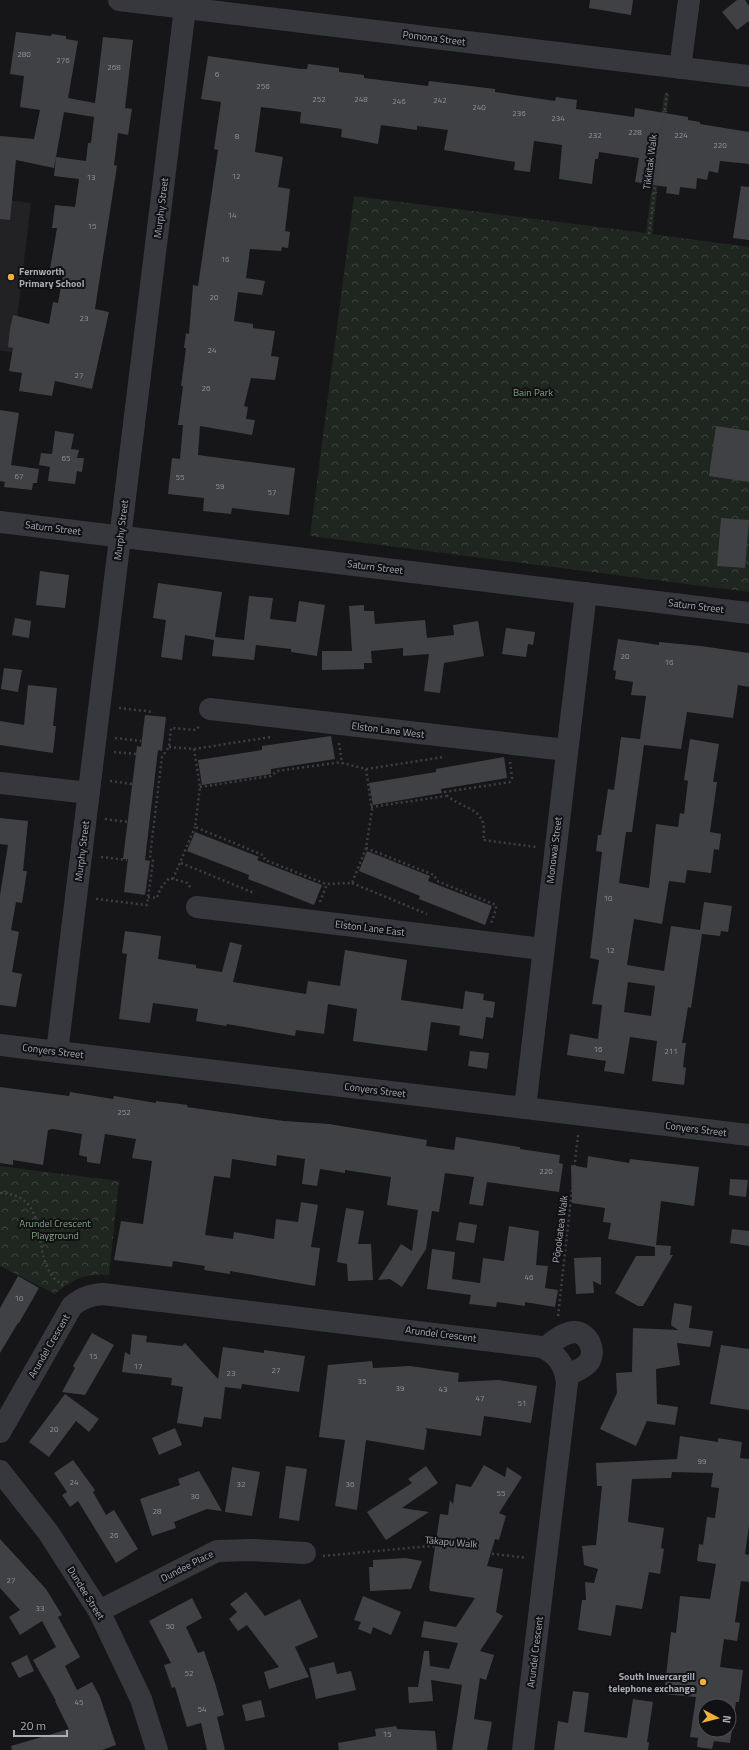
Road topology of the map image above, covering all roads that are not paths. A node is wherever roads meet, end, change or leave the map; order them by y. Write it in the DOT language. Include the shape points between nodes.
graph roads {
  1 [pos="119,0"];
  2 [pos="689,0"];
  3 [pos="185,8"];
  4 [pos="680,68"];
  5 [pos="749,76"];
  6 [pos="0,522"];
  7 [pos="121,536"];
  8 [pos="586,593"];
  9 [pos="749,613"];
  10 [pos="210,709"];
  11 [pos="566,750"];
  12 [pos="0,782"];
  13 [pos="97,787"];
  14 [pos="197,907"];
  15 [pos="542,949"];
  16 [pos="0,1045"];
  17 [pos="58,1052"];
  18 [pos="525,1108"];
  19 [pos="749,1135"];
  20 [pos="545,1348"];
  21 [pos="566,1376"];
  22 [pos="0,1432"];
  23 [pos="0,1471"];
  24 [pos="313,1554"];
  25 [pos="99,1610"];
  26 [pos="157,1750"];
  27 [pos="523,1750"];
  1 -- 3 [label="street, Pomona Street"];
  2 -- 4 [label="street"];
  3 -- 4 [label="street, Pomona Street"];
  3 -- 7 [label="street, Murphy Street"];
  4 -- 5 [label="street, Pomona Street"];
  6 -- 7 [label="street, Saturn Street"];
  7 -- 8 [label="street, Saturn Street"];
  7 -- 13 [label="street, Murphy Street"];
  8 -- 9 [label="street, Saturn Street"];
  8 -- 11 [label="street, Monowai Street"];
  10 -- 11 [label="street, Elston Lane West"];
  11 -- 15 [label="street, Monowai Street"];
  12 -- 13 [label="street"];
  13 -- 17 [label="street, Murphy Street"];
  14 -- 15 [label="street, Elston Lane East"];
  15 -- 18 [label="street, Monowai Street"];
  16 -- 17 [label="street, Conyers Street"];
  17 -- 18 [label="street, Conyers Street"];
  18 -- 19 [label="street, Conyers Street"];
  20 -- 21 [label="street, Arundel Crescent" via="560,1360"];
  20 -- 21 [label="street" via="574,1332 586,1336 591,1346 590,1359"];
  20 -- 22 [label="street, Arundel Crescent" via="93,1294 72,1306"];
  21 -- 27 [label="street, Arundel Crescent"];
  23 -- 25 [label="street, Dundee Street" via="48,1532"];
  24 -- 25 [label="street, Dundee Place" via="252,1550 217,1551"];
  25 -- 26 [label="street, Dundee Street" via="141,1699"];
}
